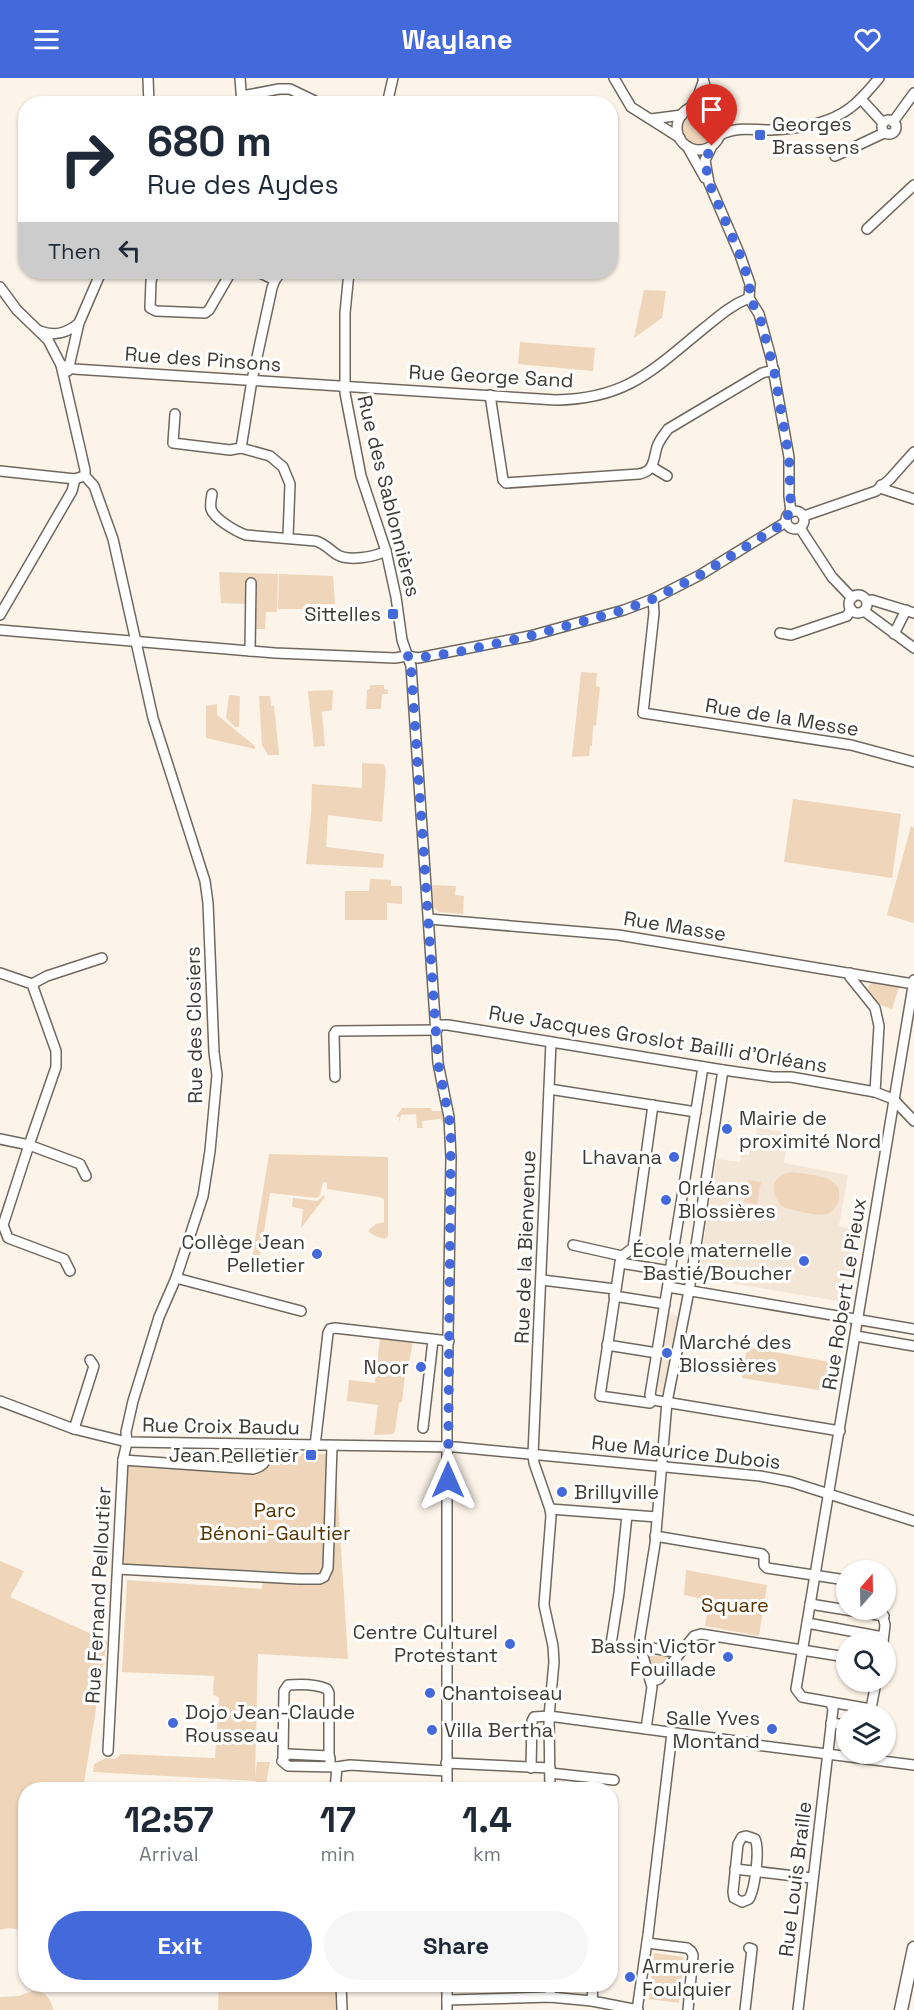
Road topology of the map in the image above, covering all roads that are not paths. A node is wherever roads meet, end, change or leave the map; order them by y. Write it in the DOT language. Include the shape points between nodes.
graph roads {
  1 [pos="148,78"];
  2 [pos="240,78"];
  3 [pos="393,78"];
  4 [pos="614,78"];
  5 [pos="879,78"];
  6 [pos="703,80"];
  7 [pos="914,93"];
  8 [pos="149,96"];
  9 [pos="242,96"];
  10 [pos="255,96"];
  11 [pos="304,96"];
  12 [pos="389,96"];
  13 [pos="861,99"];
  14 [pos="690,108"];
  15 [pos="714,112"];
  16 [pos="682,115"];
  17 [pos="651,119"];
  18 [pos="887,126"];
  19 [pos="720,135"];
  20 [pos="680,138"];
  21 [pos="687,146"];
  22 [pos="712,146"];
  23 [pos="835,156"];
  24 [pos="709,183"];
  25 [pos="914,185"];
  26 [pos="867,229"];
  27 [pos="98,279"];
  28 [pos="152,279"];
  29 [pos="227,279"];
  30 [pos="348,279"];
  31 [pos="275,280"];
  32 [pos="0,287"];
  33 [pos="749,298"];
  34 [pos="79,322"];
  35 [pos="35,328"];
  36 [pos="60,334"];
  37 [pos="70,356"];
  38 [pos="65,366"];
  39 [pos="774,370"];
  40 [pos="252,380"];
  41 [pos="344,385"];
  42 [pos="490,395"];
  43 [pos="175,414"];
  44 [pos="241,448"];
  45 [pos="914,452"];
  46 [pos="652,466"];
  47 [pos="0,471"];
  48 [pos="667,476"];
  49 [pos="80,478"];
  50 [pos="881,485"];
  51 [pos="212,494"];
  52 [pos="914,499"];
  53 [pos="791,512"];
  54 [pos="804,516"];
  55 [pos="786,522"];
  56 [pos="800,528"];
  57 [pos="288,537"];
  58 [pos="386,552"];
  59 [pos="250,583"];
  60 [pos="852,598"];
  61 [pos="653,599"];
  62 [pos="866,606"];
  63 [pos="851,609"];
  64 [pos="910,612"];
  65 [pos="0,615"];
  66 [pos="0,630"];
  67 [pos="780,633"];
  68 [pos="894,634"];
  69 [pos="134,642"];
  70 [pos="914,648"];
  71 [pos="250,651"];
  72 [pos="407,656"];
  73 [pos="914,762"];
  74 [pos="429,919"];
  75 [pos="102,958"];
  76 [pos="850,972"];
  77 [pos="0,973"];
  78 [pos="914,982"];
  79 [pos="32,984"];
  80 [pos="436,1028"];
  81 [pos="551,1042"];
  82 [pos="703,1067"];
  83 [pos="723,1070"];
  84 [pos="335,1077"];
  85 [pos="549,1089"];
  86 [pos="875,1092"];
  87 [pos="893,1099"];
  88 [pos="653,1105"];
  89 [pos="696,1112"];
  90 [pos="914,1121"];
  91 [pos="0,1139"];
  92 [pos="29,1145"];
  93 [pos="86,1176"];
  94 [pos="677,1225"];
  95 [pos="698,1228"];
  96 [pos="573,1245"];
  97 [pos="633,1248"];
  98 [pos="672,1255"];
  99 [pos="621,1260"];
  100 [pos="70,1271"];
  101 [pos="670,1271"];
  102 [pos="176,1278"];
  103 [pos="542,1280"];
  104 [pos="668,1287"];
  105 [pos="689,1291"];
  106 [pos="615,1292"];
  107 [pos="665,1304"];
  108 [pos="301,1311"];
  109 [pos="858,1320"];
  110 [pos="914,1329"];
  111 [pos="856,1336"];
  112 [pos="433,1340"];
  113 [pos="449,1341"];
  114 [pos="607,1345"];
  115 [pos="914,1346"];
  116 [pos="657,1353"];
  117 [pos="90,1360"];
  118 [pos="653,1400"];
  119 [pos="0,1401"];
  120 [pos="667,1402"];
  121 [pos="423,1428"];
  122 [pos="74,1430"];
  123 [pos="840,1431"];
  124 [pos="128,1442"];
  125 [pos="271,1445"];
  126 [pos="315,1446"];
  127 [pos="333,1446"];
  128 [pos="448,1448"];
  129 [pos="534,1455"];
  130 [pos="123,1460"];
  131 [pos="662,1465"];
  132 [pos="829,1494"];
  133 [pos="550,1509"];
  134 [pos="627,1515"];
  135 [pos="657,1517"];
  136 [pos="914,1521"];
  137 [pos="655,1536"];
  138 [pos="118,1569"];
  139 [pos="815,1575"];
  140 [pos="836,1578"];
  141 [pos="810,1604"];
  142 [pos="836,1607"];
  143 [pos="807,1623"];
  144 [pos="847,1632"];
  145 [pos="611,1644"];
  146 [pos="640,1646"];
  147 [pos="803,1650"];
  148 [pos="680,1653"];
  149 [pos="836,1656"];
  150 [pos="651,1682"];
  151 [pos="830,1702"];
  152 [pos="838,1704"];
  153 [pos="549,1716"];
  154 [pos="831,1722"];
  155 [pos="836,1723"];
  156 [pos="646,1729"];
  157 [pos="672,1733"];
  158 [pos="108,1751"];
  159 [pos="828,1753"];
  160 [pos="328,1756"];
  161 [pos="284,1757"];
  162 [pos="914,1765"];
  163 [pos="334,1767"];
  164 [pos="446,1767"];
  165 [pos="531,1767"];
  166 [pos="550,1771"];
  167 [pos="614,1780"];
  168 [pos="335,1782"];
  169 [pos="447,1782"];
  170 [pos="550,1782"];
  171 [pos="735,1869"];
  172 [pos="755,1871"];
  173 [pos="812,1878"];
  174 [pos="647,1943"];
  175 [pos="749,1948"];
  176 [pos="914,1948"];
  177 [pos="341,1992"];
  178 [pos="550,1992"];
  179 [pos="593,1992"];
  180 [pos="550,1997"];
  181 [pos="592,2001"];
  182 [pos="447,2005"];
  183 [pos="342,2010"];
  184 [pos="637,2010"];
  185 [pos="688,2010"];
  186 [pos="746,2010"];
  187 [pos="798,2010"];
  188 [pos="901,2010"];
  1 -- 8 [label="street"];
  2 -- 9 [label="street"];
  3 -- 12 [label="street"];
  4 -- 17 [label="street" via="631,107"];
  5 -- 13 [label="street"];
  6 -- 14 [label="street"];
  6 -- 15 [label="street"];
  7 -- 18 [label="street"];
  10 -- 11 [label="street" via="279,89"];
  13 -- 18 [label="street"];
  13 -- 19 [label="street" via="849,109 802,127 737,129"];
  14 -- 15 [label="street" via="704,106"];
  14 -- 16 [label="street"];
  15 -- 19 [label="street" via="721,122"];
  16 -- 17 [label="street"];
  16 -- 20 [label="street" via="678,126"];
  17 -- 20 [label="street"];
  18 -- 23 [label="street"];
  19 -- 22 [label="street"];
  20 -- 21 [label="street"];
  21 -- 22 [label="street" via="699,150"];
  21 -- 24 [label="street"];
  22 -- 24 [label="street" via="705,160"];
  24 -- 33 [label="street" via="740,255 750,284"];
  25 -- 26 [label="street"];
  27 -- 34 [label="street"];
  28 -- 29 [label="street" via="150,308 205,313"];
  30 -- 41 [label="street, Rue des Sablonnières"];
  31 -- 40 [label="street"];
  32 -- 35 [label="street"];
  33 -- 39 [label="street" via="759,314"];
  33 -- 42 [label="street, Rue George Sand" via="727,309 640,379 612,392 587,399"];
  34 -- 36 [label="street"];
  34 -- 37 [label="street"];
  35 -- 36 [label="street"];
  35 -- 38 [label="street"];
  36 -- 37 [label="street"];
  37 -- 38 [label="street"];
  38 -- 40 [label="street, Rue des Pinsons"];
  38 -- 49 [label="street" via="85,470"];
  39 -- 46 [label="street" via="762,372 668,429"];
  39 -- 53 [label="street" via="789,457"];
  40 -- 41 [label="street, Rue des Pinsons"];
  40 -- 44 [label="street"];
  41 -- 42 [label="street, Rue George Sand"];
  41 -- 58 [label="street, Rue des Sablonnières" via="361,476"];
  42 -- 46 [label="street" via="506,483 639,474"];
  43 -- 44 [label="street" via="173,443"];
  44 -- 57 [label="street" via="270,456 283,467 290,484"];
  45 -- 50 [label="street"];
  46 -- 48 [label="street"];
  47 -- 49 [label="street"];
  49 -- 65 [label="street"];
  49 -- 69 [label="street, Rue des Closiers" via="94,486 113,539"];
  50 -- 52 [label="street"];
  50 -- 54 [label="street" via="876,491"];
  51 -- 57 [label="street" via="213,514 238,532"];
  53 -- 54 [label="street" via="798,511"];
  53 -- 55 [label="street"];
  54 -- 56 [label="street"];
  55 -- 56 [label="street" via="791,529"];
  55 -- 61 [label="street"];
  56 -- 60 [label="street" via="832,577"];
  57 -- 58 [label="street" via="324,543 336,554 350,558"];
  58 -- 72 [label="street, Rue des Sablonnières"];
  59 -- 71 [label="street"];
  60 -- 62 [label="street" via="859,595"];
  60 -- 63 [label="street"];
  61 -- 72 [label="street" via="530,636 418,658"];
  61 -- 73 [label="street, Rue de la Messe" via="643,713 851,745"];
  62 -- 63 [label="street" via="856,613"];
  62 -- 64 [label="street" via="872,600"];
  62 -- 68 [label="street"];
  63 -- 67 [label="street" via="847,615 791,635"];
  64 -- 68 [label="street"];
  66 -- 69 [label="street"];
  68 -- 70 [label="street"];
  69 -- 71 [label="street"];
  69 -- 102 [label="street, Rue des Closiers" via="153,718 205,881 211,947 217,1075 210,1151 203,1196"];
  71 -- 72 [label="street"];
  72 -- 74 [label="street, Rue des Sablonnières" via="411,667"];
  74 -- 76 [label="street, Rue Masse" via="618,935"];
  74 -- 80 [label="street, Rue des Sablonnières"];
  75 -- 79 [label="street"];
  76 -- 78 [label="street, Rue Masse"];
  76 -- 86 [label="street" via="874,1008 879,1026"];
  77 -- 79 [label="street"];
  78 -- 87 [label="street, Rue Robert Le Pieux"];
  79 -- 92 [label="street" via="57,1057"];
  80 -- 81 [label="street, Rue Jacques Groslot Bailli d'Orléans" via="448,1024"];
  80 -- 84 [label="street, Rue Jacques Groslot Bailli d'Orléans" via="336,1031"];
  80 -- 113 [label="street, Rue des Sablonnières" via="438,1063 451,1128"];
  81 -- 82 [label="street, Rue Jacques Groslot Bailli d'Orléans"];
  81 -- 85 [label="street, Rue de la Bienvenue"];
  82 -- 83 [label="street, Rue Jacques Groslot Bailli d'Orléans"];
  82 -- 89 [label="street"];
  83 -- 86 [label="street, Rue Jacques Groslot Bailli d'Orléans"];
  83 -- 95 [label="street"];
  85 -- 88 [label="street"];
  85 -- 103 [label="street, Rue de la Bienvenue"];
  86 -- 87 [label="street, Rue Jacques Groslot Bailli d'Orléans"];
  87 -- 90 [label="street"];
  87 -- 109 [label="street, Rue Robert Le Pieux"];
  88 -- 89 [label="street"];
  88 -- 97 [label="street"];
  89 -- 94 [label="street"];
  91 -- 92 [label="street"];
  92 -- 93 [label="street" via="80,1164"];
  92 -- 100 [label="street" via="4,1231 15,1242 64,1259"];
  94 -- 95 [label="street"];
  94 -- 98 [label="street"];
  95 -- 105 [label="street"];
  96 -- 99 [label="street"];
  97 -- 98 [label="street"];
  97 -- 99 [label="street"];
  98 -- 101 [label="street"];
  99 -- 101 [label="street"];
  99 -- 106 [label="street"];
  101 -- 104 [label="street"];
  102 -- 108 [label="street"];
  102 -- 124 [label="street, Rue des Closiers" via="159,1317 133,1401 126,1432"];
  103 -- 106 [label="street"];
  103 -- 129 [label="street, Rue de la Bienvenue"];
  104 -- 105 [label="street"];
  104 -- 107 [label="street"];
  105 -- 109 [label="street"];
  105 -- 120 [label="street"];
  106 -- 107 [label="street"];
  106 -- 114 [label="street"];
  107 -- 116 [label="street"];
  109 -- 110 [label="street"];
  109 -- 111 [label="street, Rue Robert Le Pieux"];
  111 -- 115 [label="street"];
  111 -- 123 [label="street, Rue Robert Le Pieux"];
  112 -- 113 [label="street"];
  112 -- 121 [label="street"];
  112 -- 126 [label="street" via="330,1329"];
  113 -- 128 [label="street, Rue des Sablonnières"];
  114 -- 116 [label="street"];
  114 -- 118 [label="street" via="600,1396 650,1403"];
  116 -- 118 [label="street" via="650,1395"];
  117 -- 122 [label="street" via="94,1366"];
  118 -- 120 [label="street"];
  119 -- 122 [label="street, Rue Croix Baudu"];
  120 -- 123 [label="street"];
  120 -- 131 [label="street"];
  122 -- 124 [label="street, Rue Croix Baudu"];
  123 -- 132 [label="street, Rue Robert Le Pieux"];
  124 -- 125 [label="street, Rue Croix Baudu"];
  124 -- 130 [label="street, Rue Fernand Pelloutier"];
  125 -- 126 [label="street, Rue Croix Baudu"];
  125 -- 130 [label="street" via="265,1462 253,1468"];
  126 -- 127 [label="street, Rue Croix Baudu"];
  127 -- 128 [label="street, Rue Croix Baudu"];
  127 -- 138 [label="street" via="328,1568 324,1577"];
  128 -- 129 [label="street, Rue Maurice Dubois"];
  128 -- 164 [label="street, Rue des Sablonnières"];
  129 -- 131 [label="street, Rue Maurice Dubois"];
  129 -- 133 [label="street, Rue de la Bienvenue"];
  130 -- 138 [label="street, Rue Fernand Pelloutier"];
  131 -- 132 [label="street, Rue Maurice Dubois" via="760,1476"];
  131 -- 135 [label="street"];
  132 -- 136 [label="street, Rue Maurice Dubois"];
  132 -- 139 [label="street, Rue Robert Le Pieux"];
  133 -- 134 [label="street"];
  133 -- 153 [label="street" via="544,1605 554,1662"];
  134 -- 135 [label="street"];
  134 -- 145 [label="street"];
  135 -- 137 [label="street"];
  137 -- 139 [label="street" via="762,1554 767,1568"];
  137 -- 146 [label="street"];
  138 -- 158 [label="street, Rue Fernand Pelloutier"];
  139 -- 140 [label="street"];
  139 -- 141 [label="street, Rue Robert Le Pieux"];
  141 -- 142 [label="street"];
  141 -- 143 [label="street, Rue Robert Le Pieux"];
  143 -- 144 [label="street"];
  143 -- 147 [label="street, Rue Robert Le Pieux"];
  146 -- 148 [label="street"];
  146 -- 150 [label="street"];
  147 -- 148 [label="street" via="701,1634 694,1636"];
  147 -- 149 [label="street"];
  147 -- 151 [label="street, Rue Robert Le Pieux" via="798,1693"];
  148 -- 150 [label="street"];
  150 -- 156 [label="street"];
  151 -- 152 [label="street"];
  151 -- 154 [label="street, Rue Louis Braille"];
  153 -- 156 [label="street"];
  153 -- 165 [label="street" via="534,1717 532,1721"];
  153 -- 166 [label="street"];
  154 -- 155 [label="street"];
  154 -- 159 [label="street, Rue Louis Braille"];
  156 -- 157 [label="street"];
  157 -- 159 [label="street"];
  157 -- 174 [label="street"];
  159 -- 162 [label="street"];
  159 -- 173 [label="street, Rue Louis Braille"];
  160 -- 161 [label="street"];
  160 -- 161 [label="street" via="329,1693 320,1686 294,1684 284,1691"];
  160 -- 163 [label="street"];
  161 -- 163 [label="street" via="282,1761 288,1766"];
  163 -- 164 [label="street"];
  163 -- 168 [label="street"];
  164 -- 165 [label="street"];
  164 -- 169 [label="street, Rue des Sablonnières"];
  165 -- 166 [label="street"];
  166 -- 167 [label="street"];
  166 -- 170 [label="street"];
  171 -- 172 [label="street"];
  171 -- 172 [label="street" via="733,1895 742,1902 751,1896"];
  171 -- 172 [label="street" via="739,1840 749,1836 757,1841"];
  172 -- 173 [label="street"];
  173 -- 187 [label="street, Rue Louis Braille"];
  174 -- 184 [label="street"];
  174 -- 185 [label="street" via="692,1951"];
  175 -- 186 [label="street" via="752,1949"];
  176 -- 188 [label="main road"];
  177 -- 183 [label="street"];
  178 -- 180 [label="street"];
  179 -- 181 [label="street"];
  180 -- 181 [label="street"];
  180 -- 182 [label="street"];
  181 -- 184 [label="street"];
}
